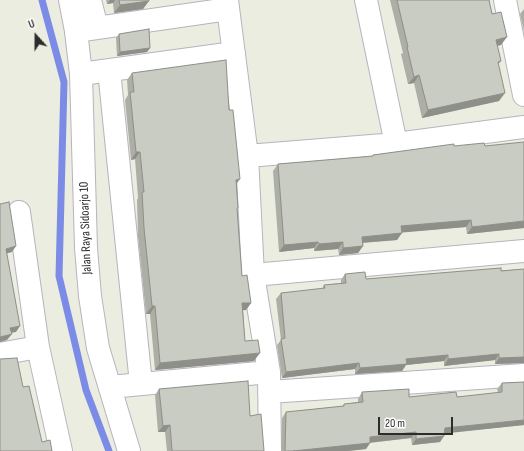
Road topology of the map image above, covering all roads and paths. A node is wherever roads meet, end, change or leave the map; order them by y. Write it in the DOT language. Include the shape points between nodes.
graph roads {
  1 [pos="70,0"];
  2 [pos="90,0"];
  3 [pos="366,0"];
  4 [pos="504,0"];
  5 [pos="227,4"];
  6 [pos="86,30"];
  7 [pos="234,54"];
  8 [pos="109,70"];
  9 [pos="81,74"];
  10 [pos="524,95"];
  11 [pos="524,127"];
  12 [pos="396,144"];
  13 [pos="247,156"];
  14 [pos="19,212"];
  15 [pos="524,250"];
  16 [pos="252,275"];
  17 [pos="38,347"];
  18 [pos="0,354"];
  19 [pos="524,374"];
  20 [pos="269,382"];
  21 [pos="141,384"];
  22 [pos="110,387"];
  23 [pos="61,451"];
  24 [pos="129,451"];
  25 [pos="270,451"];
  1 -- 6 [label="street, Jalan Raya Sidoarjo 10"];
  2 -- 6 [label="street"];
  3 -- 12 [label="street"];
  4 -- 10 [label="street"];
  5 -- 6 [label="street"];
  5 -- 7 [label="street"];
  6 -- 9 [label="street, Jalan Raya Sidoarjo 10"];
  7 -- 8 [label="street"];
  7 -- 13 [label="street"];
  8 -- 9 [label="street"];
  8 -- 21 [label="street"];
  9 -- 22 [label="street, Jalan Raya Sidoarjo 10" via="86,248 90,296 98,348"];
  11 -- 12 [label="street"];
  12 -- 13 [label="street"];
  13 -- 16 [label="street"];
  14 -- 17 [label="street"];
  15 -- 16 [label="street"];
  16 -- 20 [label="street"];
  17 -- 18 [label="street"];
  17 -- 23 [label="street"];
  19 -- 20 [label="street"];
  20 -- 21 [label="street"];
  20 -- 25 [label="street"];
  21 -- 22 [label="street"];
  22 -- 24 [label="street, Jalan Raya Sidoarjo 10"];
}
